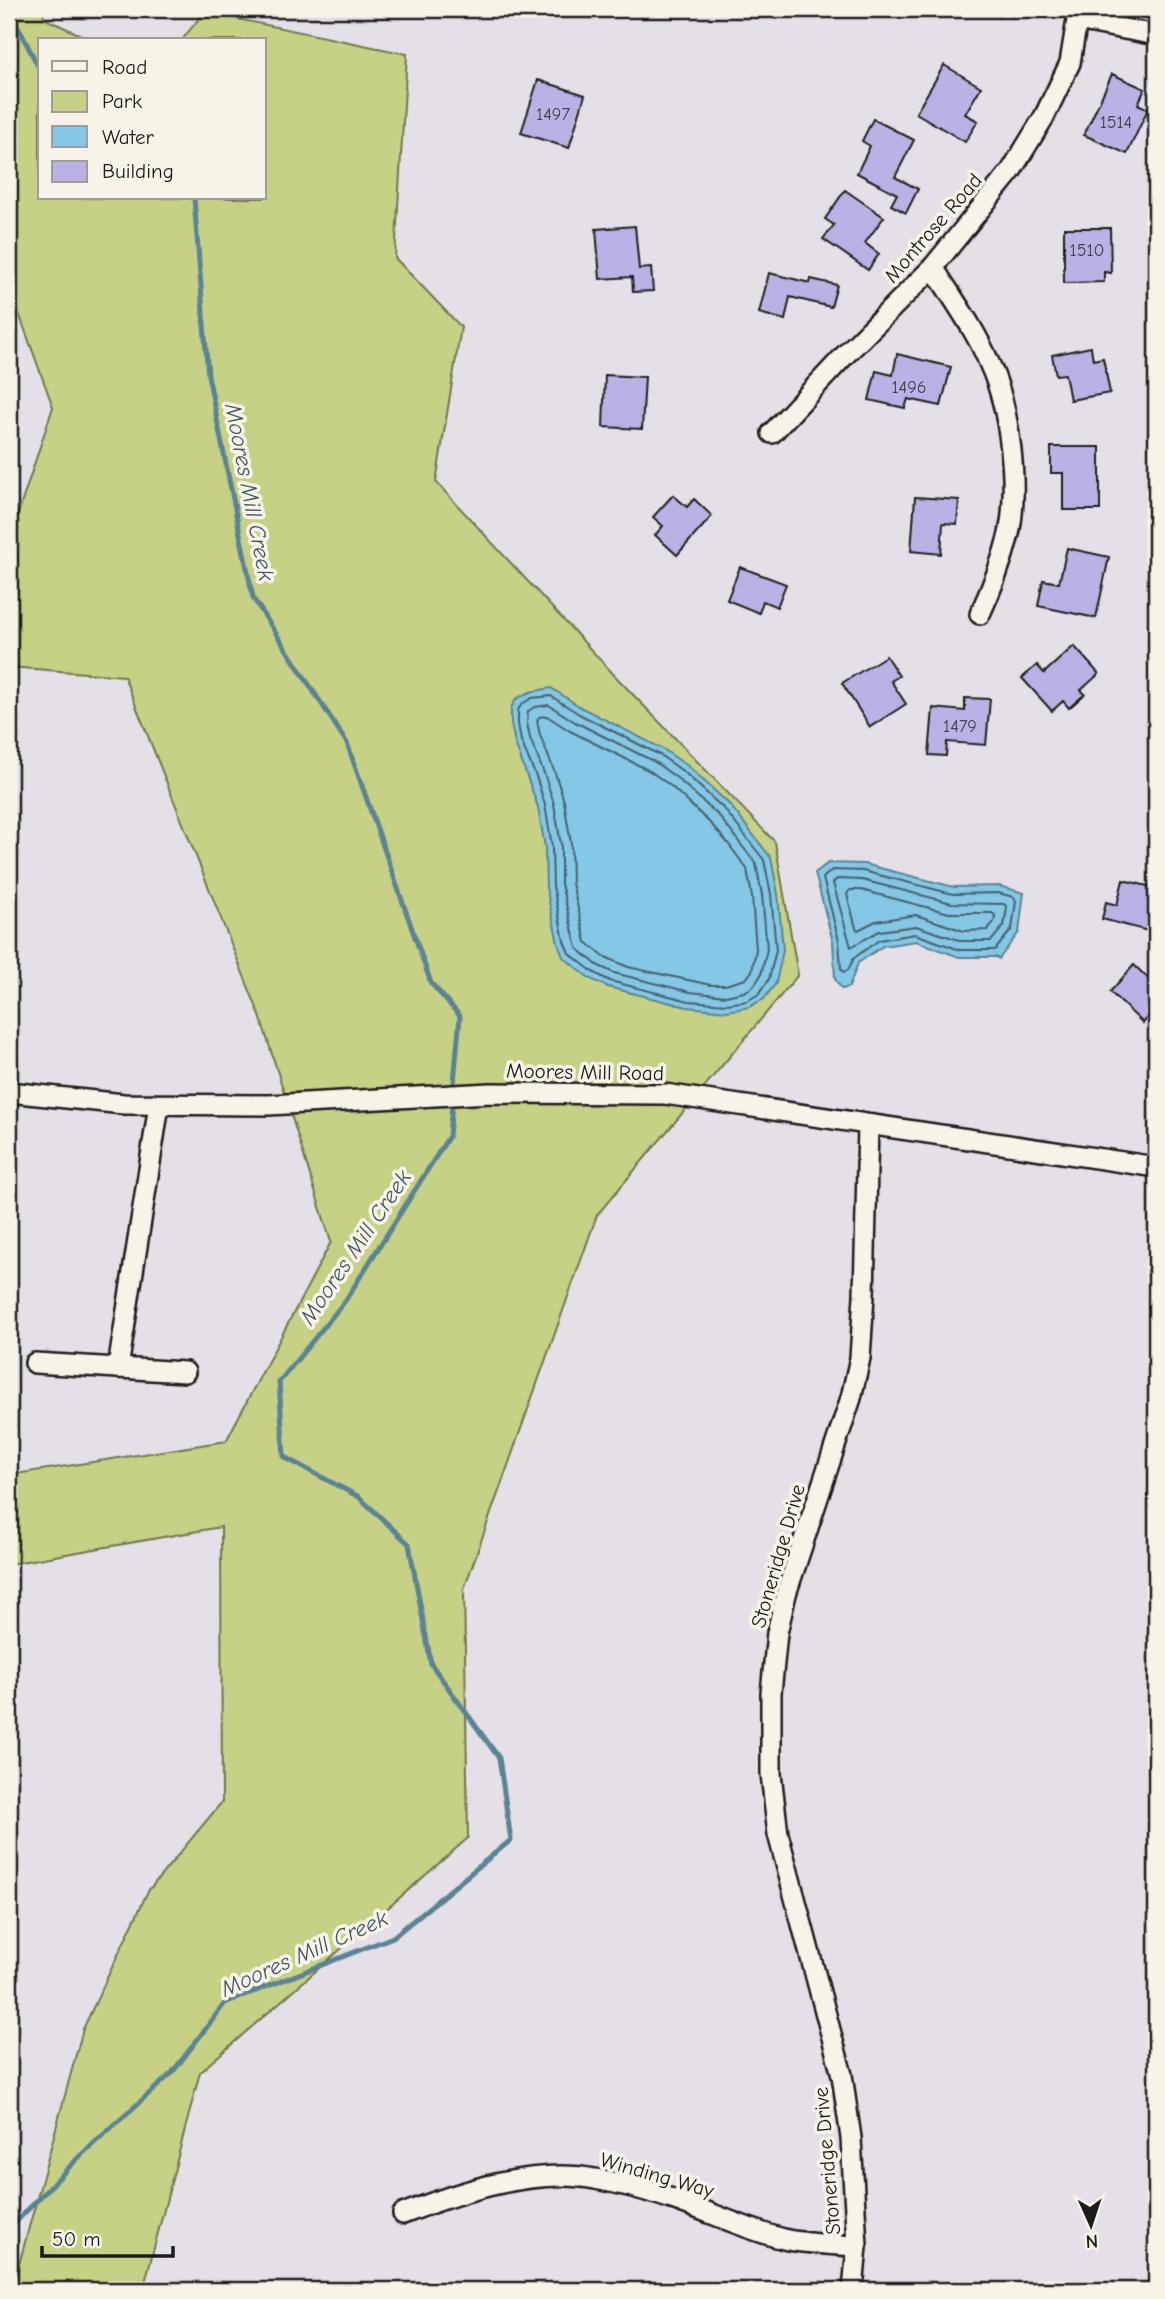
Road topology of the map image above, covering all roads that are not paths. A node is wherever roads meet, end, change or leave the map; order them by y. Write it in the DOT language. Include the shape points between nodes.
graph roads {
  1 [pos="1156,35"];
  2 [pos="933,267"];
  3 [pos="772,433"];
  4 [pos="980,614"];
  5 [pos="9,1092"];
  6 [pos="159,1105"];
  7 [pos="868,1125"];
  8 [pos="1156,1167"];
  9 [pos="35,1363"];
  10 [pos="118,1368"];
  11 [pos="185,1372"];
  12 [pos="403,2214"];
  13 [pos="857,2246"];
  14 [pos="853,2290"];
  1 -- 2 [label="street, Montrose Road" via="1077,20 1070,63 1044,117 1012,171"];
  2 -- 3 [label="street, Montrose Road"];
  2 -- 4 [label="street" via="992,367 1011,447 1009,532"];
  5 -- 6 [label="street, Moores Mill Road"];
  6 -- 7 [label="street, Moores Mill Road" via="268,1105 490,1093 665,1094"];
  6 -- 10 [label="street"];
  7 -- 8 [label="street, Moores Mill Road"];
  7 -- 13 [label="street, Stoneridge Drive" via="860,1358 786,1594 771,1693 771,1774 778,1834 842,2076 851,2138"];
  9 -- 10 [label="street"];
  10 -- 11 [label="street"];
  12 -- 13 [label="street, Winding Way" via="488,2185 553,2176 593,2178 673,2199 788,2239"];
  13 -- 14 [label="street, Stoneridge Drive"];
}
